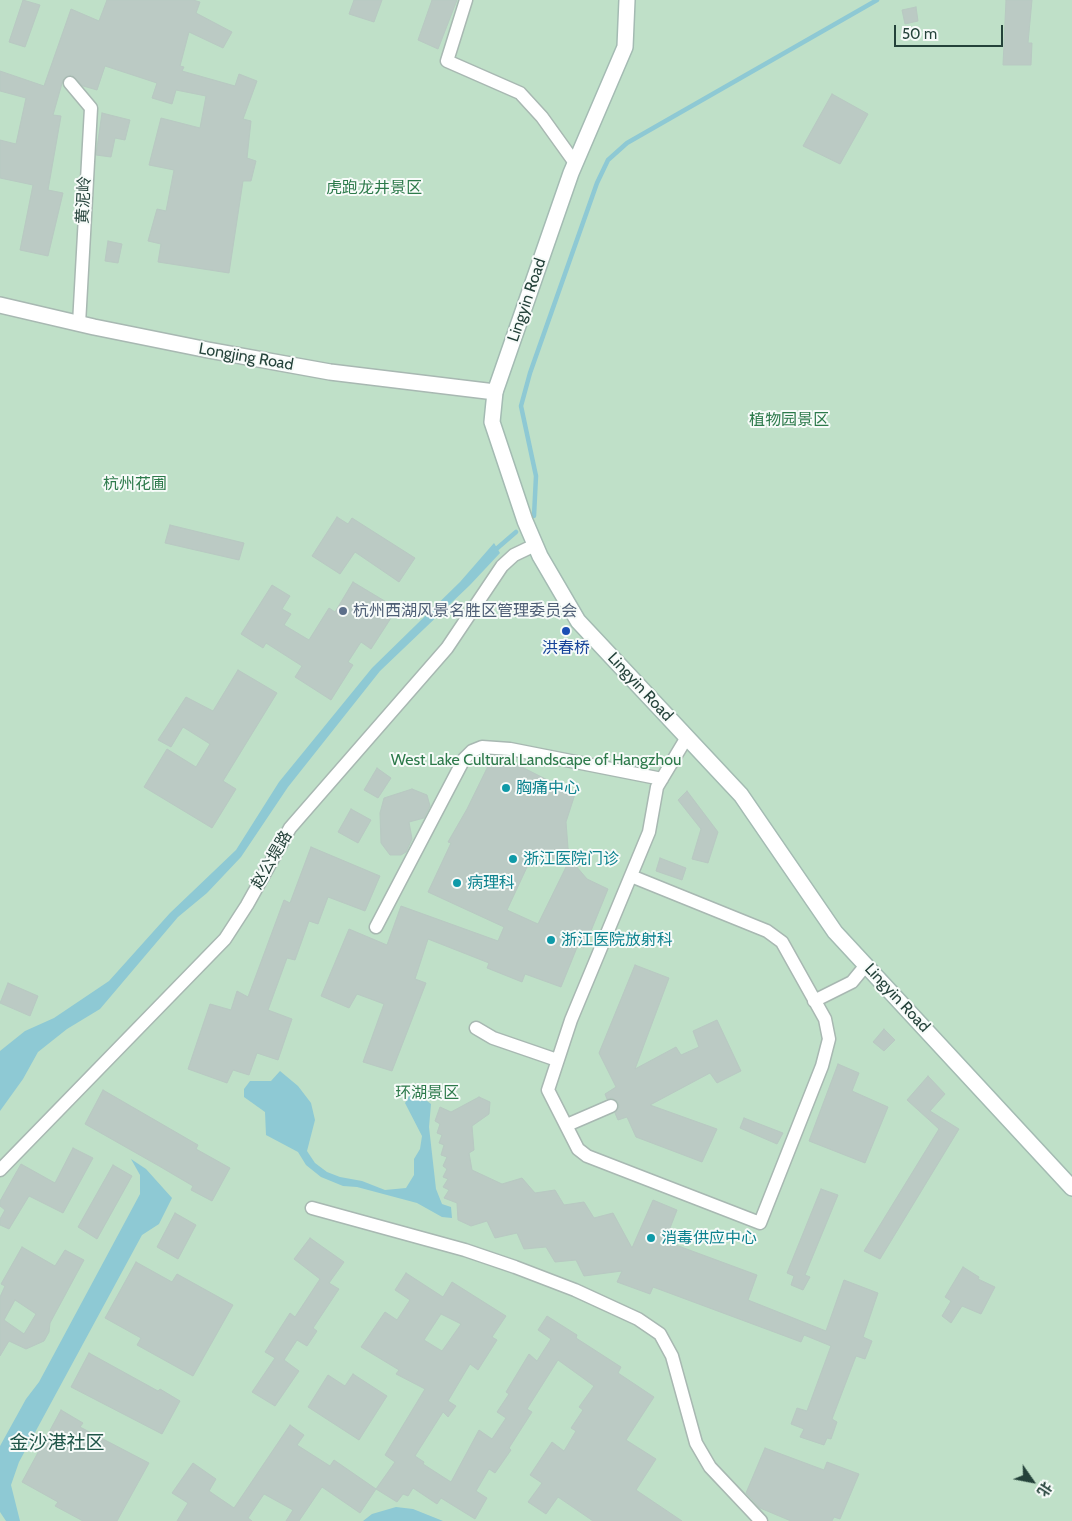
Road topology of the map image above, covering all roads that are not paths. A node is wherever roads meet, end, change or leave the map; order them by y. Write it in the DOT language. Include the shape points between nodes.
graph roads {
  1 [pos="466,0"];
  2 [pos="627,0"];
  3 [pos="70,83"];
  4 [pos="575,163"];
  5 [pos="0,305"];
  6 [pos="79,324"];
  7 [pos="495,392"];
  8 [pos="535,545"];
  9 [pos="687,737"];
  10 [pos="662,779"];
  11 [pos="631,876"];
  12 [pos="376,927"];
  13 [pos="866,964"];
  14 [pos="814,1001"];
  15 [pos="476,1028"];
  16 [pos="557,1060"];
  17 [pos="611,1106"];
  18 [pos="567,1126"];
  19 [pos="0,1170"];
  20 [pos="1072,1188"];
  21 [pos="312,1208"];
  22 [pos="761,1521"];
  1 -- 4 [label="street" via="447,61 520,93"];
  2 -- 4 [label="main road, Lingyin Road" via="625,47"];
  3 -- 6 [label="street, 黄泥岭" via="91,108"];
  4 -- 7 [label="main road, Lingyin Road"];
  5 -- 6 [label="main road, Longjing Road"];
  6 -- 7 [label="main road, Longjing Road" via="330,372"];
  7 -- 8 [label="main road, Lingyin Road" via="492,422"];
  8 -- 9 [label="main road, Lingyin Road" via="578,621"];
  8 -- 19 [label="street, 赵公堤路" via="514,555 502,566 447,648 290,828 225,939"];
  9 -- 10 [label="street"];
  9 -- 13 [label="main road, Lingyin Road" via="742,795 835,932"];
  10 -- 11 [label="street" via="648,832"];
  10 -- 12 [label="street" via="510,749 482,747 472,751 464,759"];
  11 -- 14 [label="street" via="767,931 782,942"];
  11 -- 16 [label="street"];
  13 -- 14 [label="street" via="852,982"];
  13 -- 20 [label="main road, Lingyin Road"];
  14 -- 18 [label="street" via="824,1019 829,1039 822,1066 760,1223 587,1156 578,1149"];
  15 -- 16 [label="street" via="493,1038"];
  16 -- 18 [label="street" via="548,1090"];
  17 -- 18 [label="street"];
  21 -- 22 [label="street" via="515,1267 593,1298 638,1319 660,1334 672,1356 696,1443 710,1467"];
}
